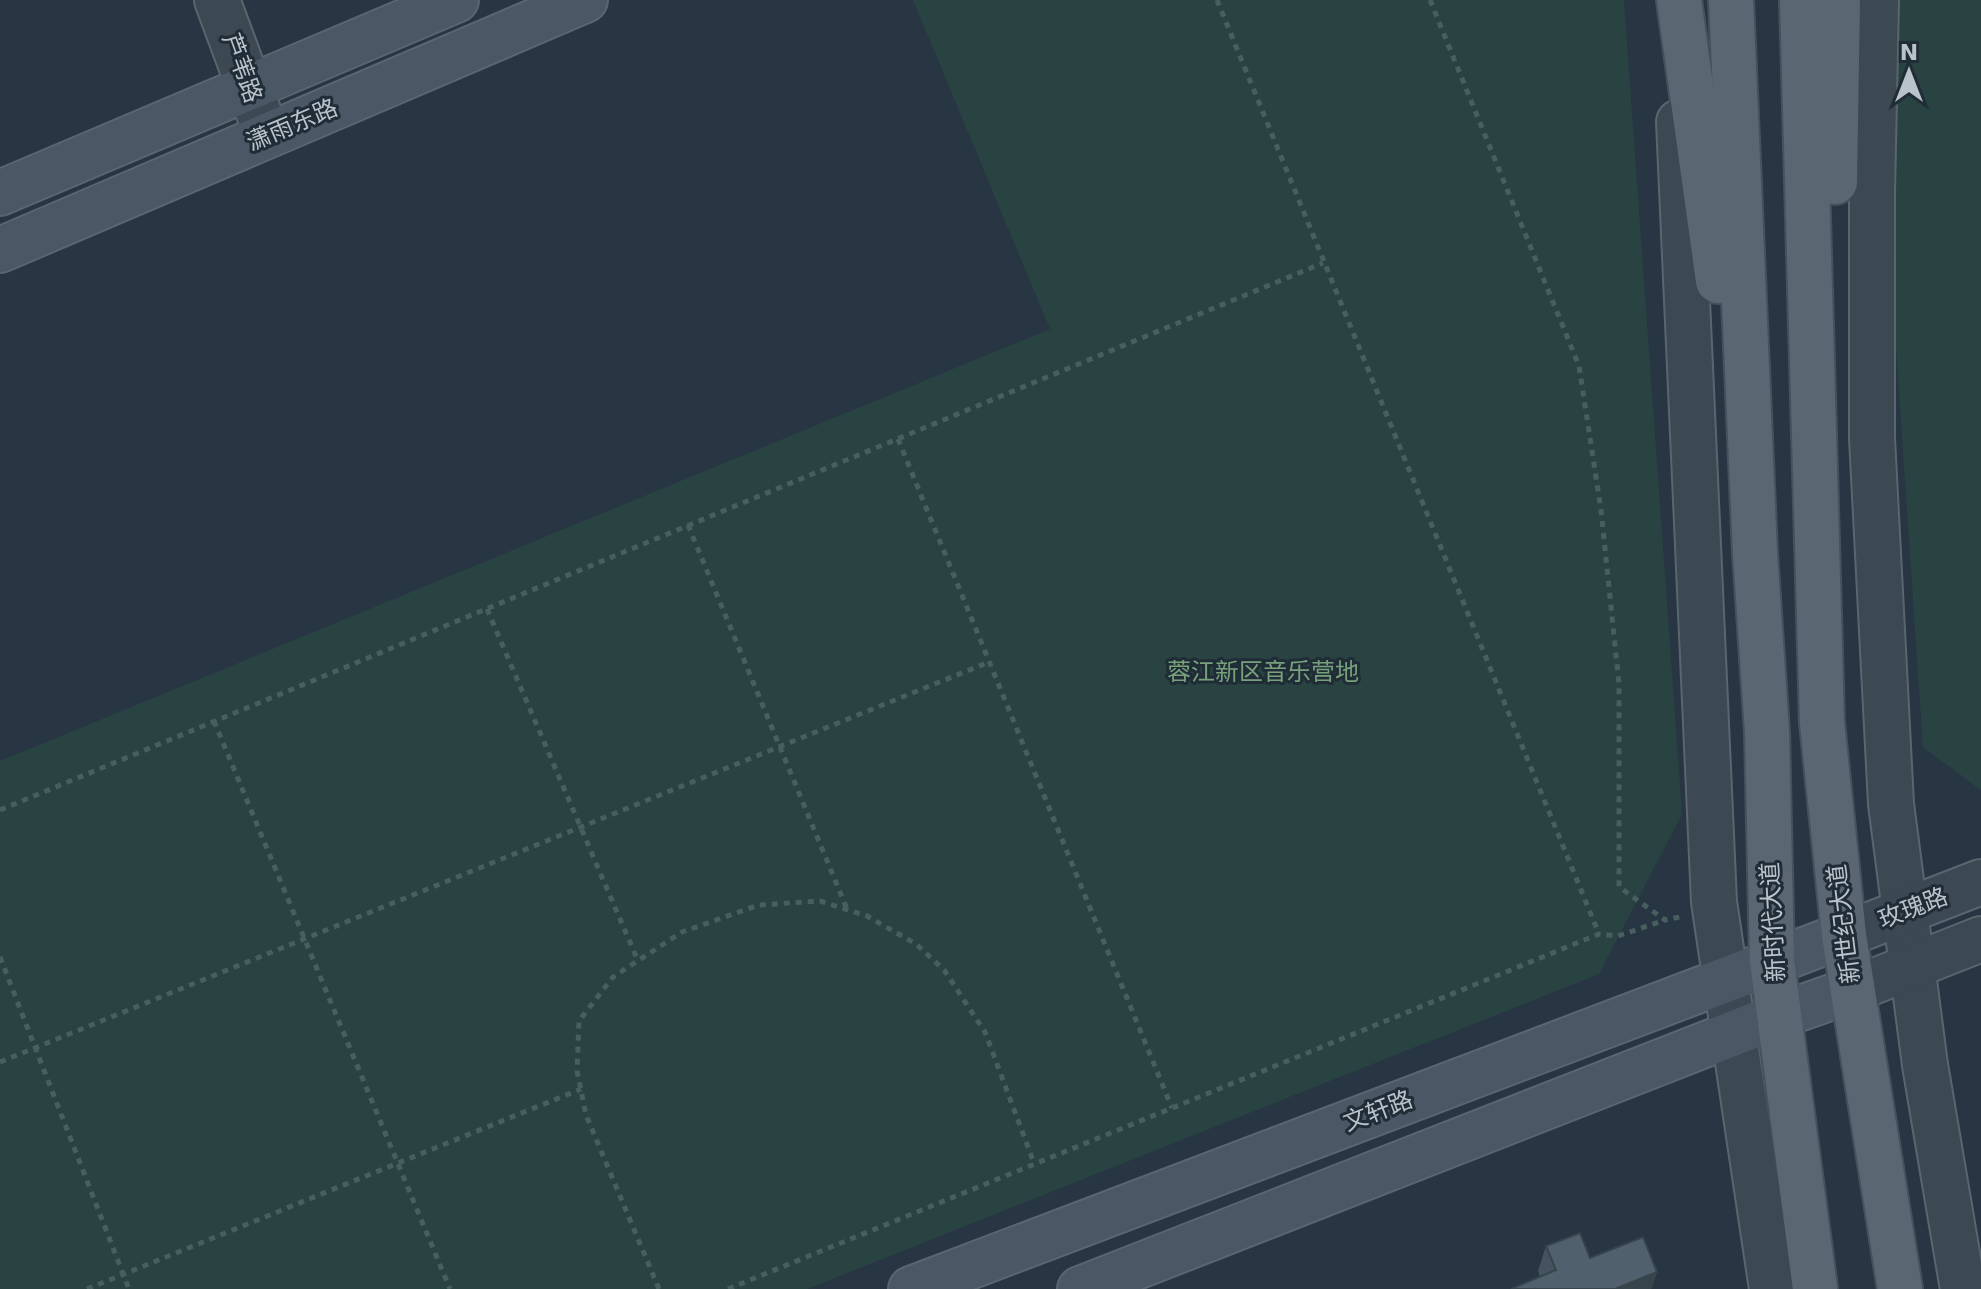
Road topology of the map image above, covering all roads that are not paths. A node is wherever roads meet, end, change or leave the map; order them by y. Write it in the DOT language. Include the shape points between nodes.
graph roads {
  1 [pos="217,0"];
  2 [pos="456,0"];
  3 [pos="585,0"];
  4 [pos="1676,0"];
  5 [pos="1731,0"];
  6 [pos="1802,0"];
  7 [pos="1838,0"];
  8 [pos="1876,0"];
  9 [pos="250,88"];
  10 [pos="267,135"];
  11 [pos="0,193"];
  12 [pos="0,250"];
  13 [pos="1755,553"];
  14 [pos="1817,555"];
  15 [pos="1981,882"];
  16 [pos="1905,911"];
  17 [pos="1844,935"];
  18 [pos="1981,939"];
  19 [pos="1772,961"];
  20 [pos="1912,966"];
  21 [pos="1726,979"];
  22 [pos="1852,990"];
  23 [pos="1778,1016"];
  24 [pos="1734,1034"];
  25 [pos="911,1289"];
  26 [pos="1080,1289"];
  27 [pos="1772,1289"];
  28 [pos="1815,1289"];
  29 [pos="1900,1289"];
  30 [pos="1963,1289"];
  1 -- 9 [label="street, 芦苇路"];
  2 -- 9 [label="main road"];
  3 -- 10 [label="main road, 潇雨东路"];
  4 -- 13 [label="main road"];
  4 -- 21 [label="street" via="1715,908"];
  5 -- 13 [label="main road"];
  6 -- 14 [label="main road"];
  7 -- 14 [label="main road" via="1830,392"];
  8 -- 16 [label="street" via="1872,438 1891,804"];
  9 -- 10 [label="street, 芦苇路"];
  9 -- 11 [label="main road"];
  10 -- 12 [label="main road, 潇雨东路"];
  13 -- 19 [label="main road, 新时代大道" via="1767,732"];
  14 -- 17 [label="main road, 新世纪大道" via="1822,723"];
  15 -- 16 [label="street, 玫瑰路"];
  16 -- 17 [label="street, 玫瑰路"];
  16 -- 20 [label="street"];
  17 -- 19 [label="main road, 文轩路"];
  17 -- 22 [label="main road, 新世纪大道"];
  18 -- 20 [label="street"];
  19 -- 21 [label="main road, 文轩路"];
  19 -- 23 [label="main road, 新时代大道"];
  20 -- 22 [label="street"];
  20 -- 30 [label="street"];
  21 -- 24 [label="street"];
  21 -- 25 [label="main road, 文轩路"];
  22 -- 23 [label="main road"];
  22 -- 29 [label="main road, 新世纪大道"];
  23 -- 24 [label="main road"];
  23 -- 28 [label="main road, 新时代大道"];
  24 -- 26 [label="main road"];
  24 -- 27 [label="street"];
}
